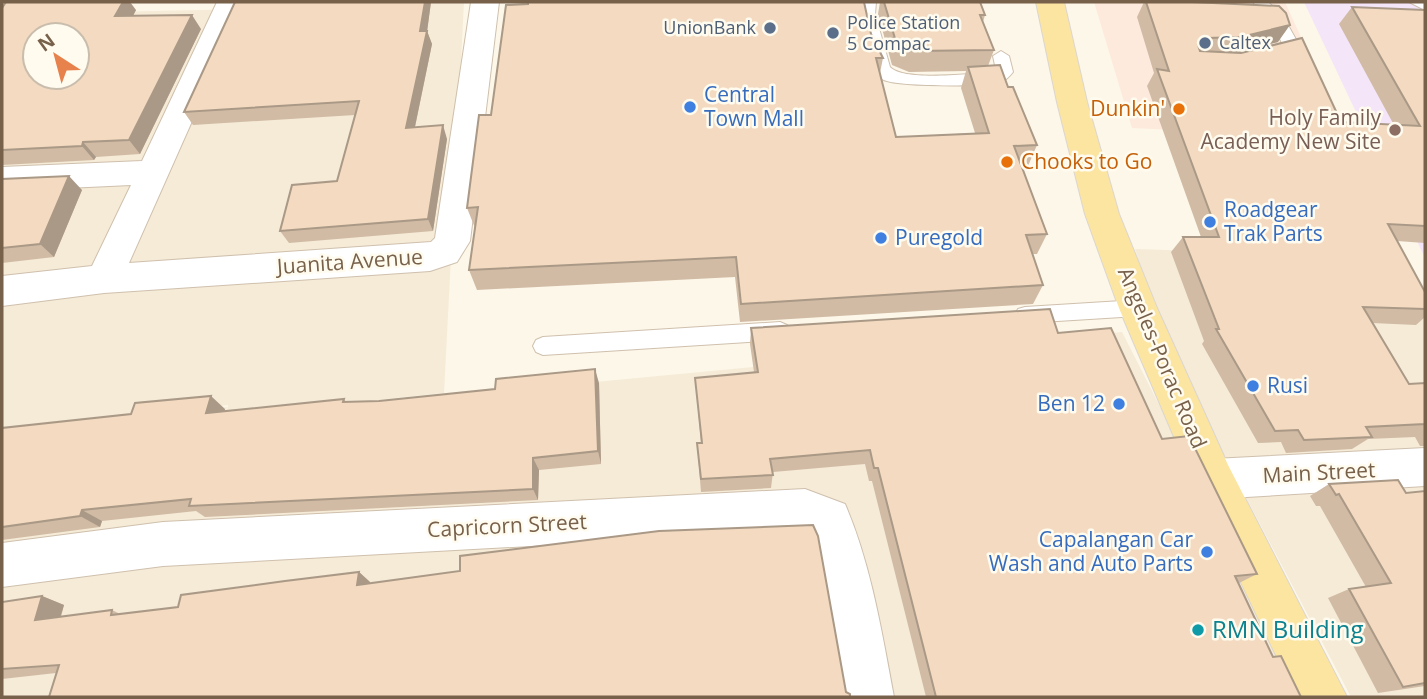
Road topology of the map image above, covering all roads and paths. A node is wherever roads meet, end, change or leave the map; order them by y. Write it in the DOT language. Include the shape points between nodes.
graph roads {
  1 [pos="231,2"];
  2 [pos="485,2"];
  3 [pos="868,2"];
  4 [pos="1049,2"];
  5 [pos="1260,2"];
  6 [pos="1416,2"];
  7 [pos="1425,6"];
  8 [pos="1001,57"];
  9 [pos="1249,58"];
  10 [pos="153,172"];
  11 [pos="2,179"];
  12 [pos="104,279"];
  13 [pos="2,291"];
  14 [pos="1138,307"];
  15 [pos="999,317"];
  16 [pos="806,329"];
  17 [pos="543,346"];
  18 [pos="1425,467"];
  19 [pos="1213,479"];
  20 [pos="2,565"];
  21 [pos="869,697"];
  22 [pos="1322,697"];
  1 -- 10 [label="street"];
  2 -- 12 [label="street, Juanita Avenue" via="452,241 444,253"];
  3 -- 8 [label="lane" via="882,69 890,77 996,78 1004,72"];
  4 -- 14 [label="main road, Angeles-Porac Road" via="1102,214"];
  5 -- 9 [label="lane" via="1279,21 1290,43 1286,49"];
  6 -- 7 [label="lane"];
  10 -- 11 [label="street"];
  10 -- 12 [label="street"];
  12 -- 13 [label="street, Juanita Avenue"];
  14 -- 15 [label="lane"];
  14 -- 19 [label="main road, Angeles-Porac Road"];
  16 -- 17 [label="lane"];
  18 -- 19 [label="street, Main Street"];
  19 -- 22 [label="main road, Angeles-Porac Road"];
  20 -- 21 [label="street, Capricorn Street" via="163,544 805,510 829,519 839,546"];
}
